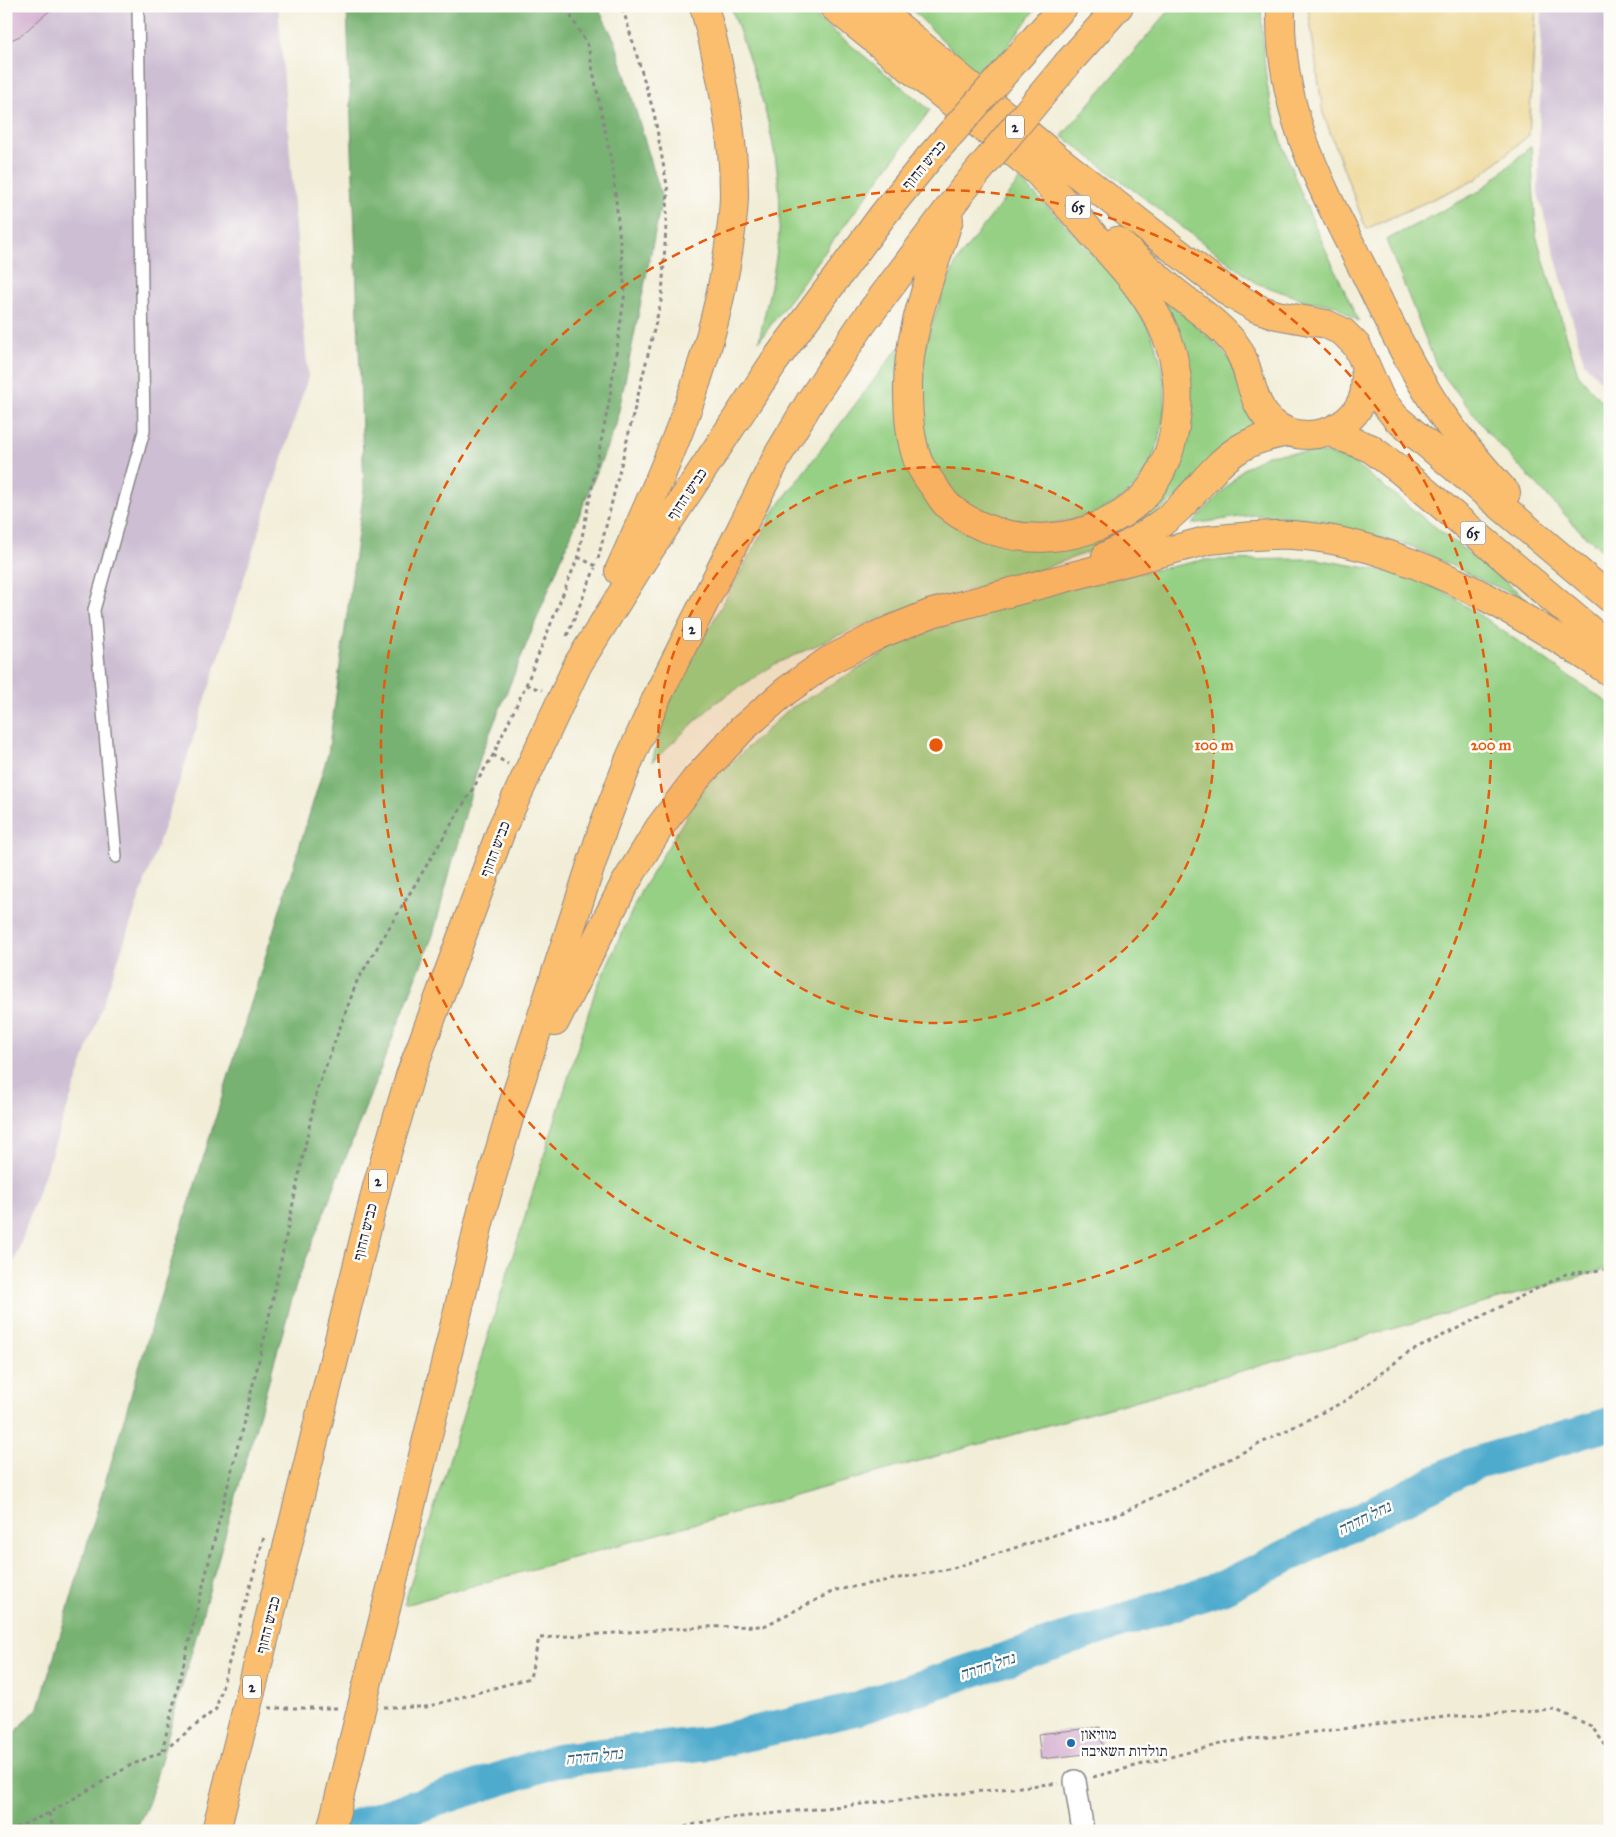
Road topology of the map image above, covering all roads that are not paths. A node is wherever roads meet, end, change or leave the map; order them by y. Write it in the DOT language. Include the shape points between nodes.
graph roads {
  1 [pos="138,6"];
  2 [pos="704,6"];
  3 [pos="834,6"];
  4 [pos="874,6"];
  5 [pos="887,6"];
  6 [pos="1054,6"];
  7 [pos="1064,6"];
  8 [pos="1119,6"];
  9 [pos="1281,6"];
  10 [pos="1032,41"];
  11 [pos="941,62"];
  12 [pos="1035,169"];
  13 [pos="958,196"];
  14 [pos="1364,364"];
  15 [pos="1289,432"];
  16 [pos="1329,432"];
  17 [pos="1566,561"];
  18 [pos="1019,590"];
  19 [pos="1610,598"];
  20 [pos="1610,647"];
  21 [pos="578,664"];
  22 [pos="1610,672"];
  23 [pos="116,857"];
  24 [pos="512,1111"];
  25 [pos="1075,1782"];
  26 [pos="216,1831"];
  27 [pos="331,1831"];
  28 [pos="1083,1831"];
  1 -- 23 [label="lane" via="144,431 94,610"];
  2 -- 21 [label="highway" via="724,96 734,194 722,290 694,390 665,470"];
  3 -- 12 [label="highway, 65"];
  4 -- 11 [label="highway, 65"];
  5 -- 11 [label="highway"];
  6 -- 10 [label="highway"];
  7 -- 10 [label="highway, כביש החוף / 2"];
  8 -- 13 [label="highway, 2, bridge"];
  9 -- 17 [label="highway" via="1284,73 1295,121 1325,194 1407,357 1450,426"];
  10 -- 21 [label="highway, כביש החוף / 2, bridge" via="883,215 774,362"];
  11 -- 14 [label="highway, 65" via="1058,159 1231,294 1256,308 1326,324 1343,332 1357,346"];
  12 -- 13 [label="highway" via="1144,296 1166,335 1178,382 1175,431 1157,478 1143,497 1103,524 1076,534 1046,538 998,532 971,522 947,505 919,463 909,413 911,350 922,304"];
  12 -- 15 [label="highway, 65" via="1234,343 1262,412"];
  13 -- 24 [label="highway, 2" via="862,324 778,455 658,696 604,825"];
  14 -- 16 [label="highway" via="1363,397 1344,424"];
  14 -- 17 [label="highway, 65" via="1380,398 1396,418"];
  15 -- 16 [label="highway, 65" via="1309,435"];
  15 -- 18 [label="highway" via="1258,439 1240,448 1223,461 1179,508 1129,545"];
  16 -- 20 [label="highway, 65" via="1370,448"];
  17 -- 19 [label="highway, 65"];
  18 -- 22 [label="highway" via="1209,540 1293,535 1376,551 1431,572 1550,633"];
  18 -- 24 [label="highway" via="932,613 878,635 828,661 786,690 742,729 696,779 659,828 623,887"];
  21 -- 26 [label="highway, כביש החוף / 2, bridge" via="502,828 410,1076 378,1183"];
  24 -- 27 [label="highway, 2, bridge" via="482,1211"];
  25 -- 28 [label="street"];
}
